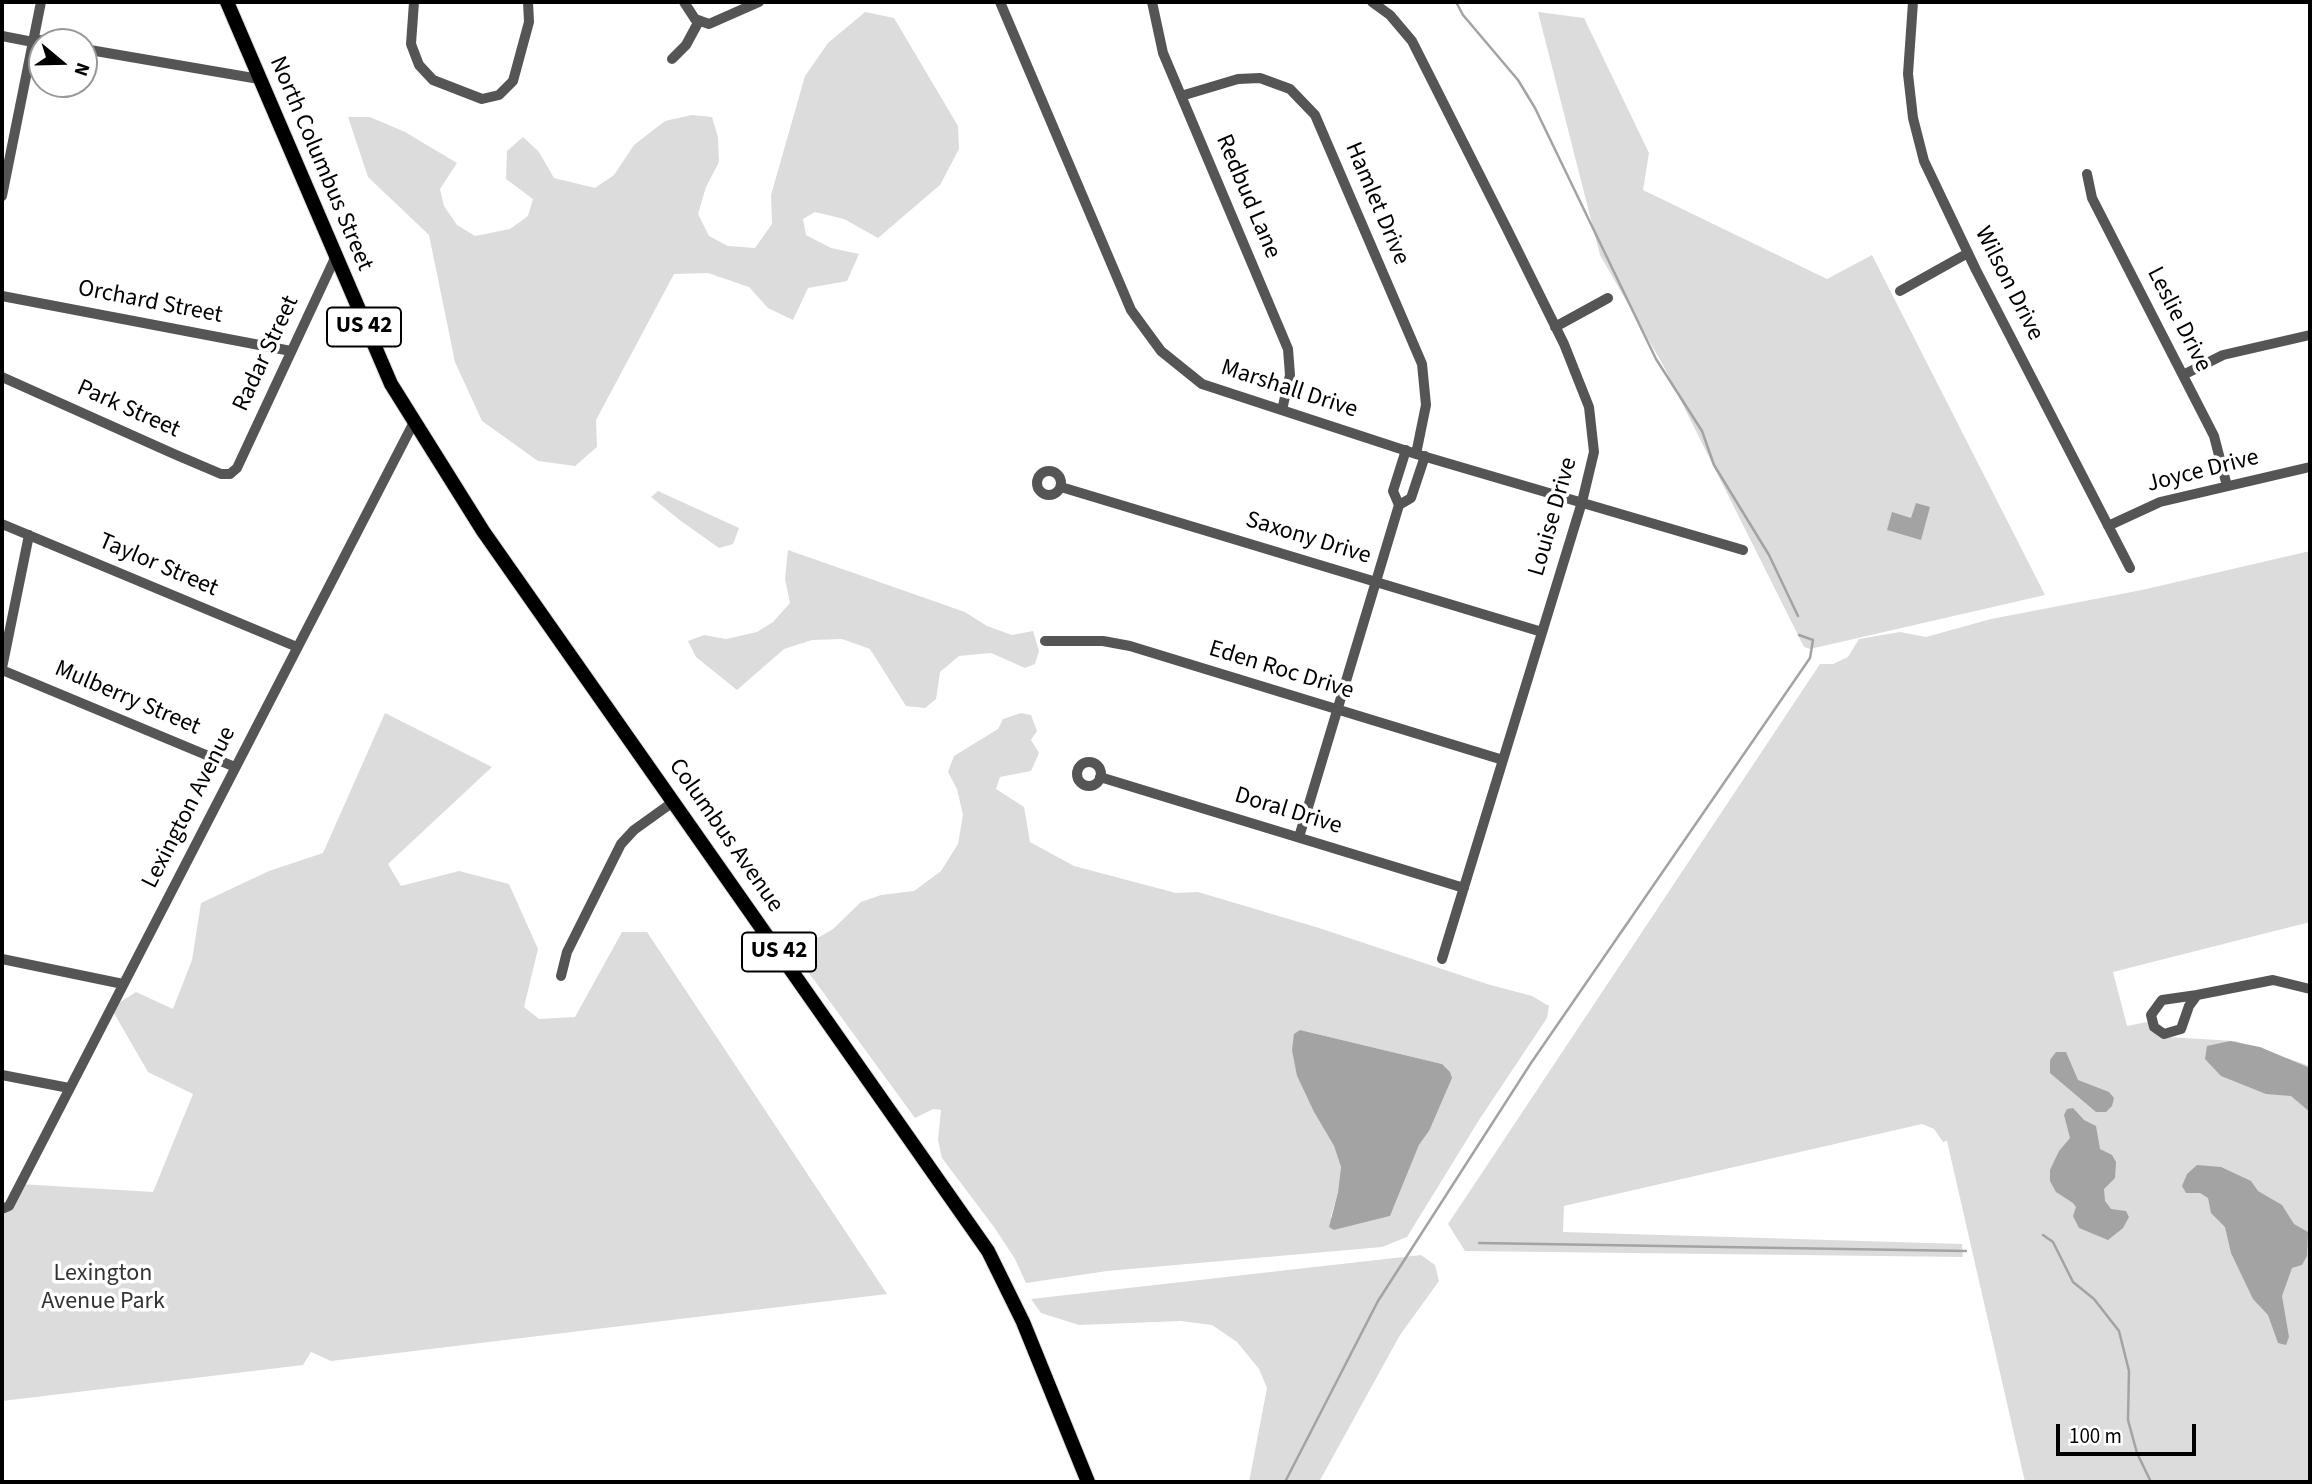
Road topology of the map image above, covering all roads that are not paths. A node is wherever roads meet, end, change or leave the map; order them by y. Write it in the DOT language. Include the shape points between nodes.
graph roads {
  1 [pos="41,2"];
  2 [pos="227,2"];
  3 [pos="414,2"];
  4 [pos="528,2"];
  5 [pos="684,2"];
  6 [pos="759,2"];
  7 [pos="1000,2"];
  8 [pos="1152,2"];
  9 [pos="1372,2"];
  10 [pos="1913,2"];
  11 [pos="699,21"];
  12 [pos="36,28"];
  13 [pos="2,36"];
  14 [pos="28,40"];
  15 [pos="98,51"];
  16 [pos="672,60"];
  17 [pos="28,66"];
  18 [pos="259,79"];
  19 [pos="1181,96"];
  20 [pos="2087,174"];
  21 [pos="2,196"];
  22 [pos="1968,253"];
  23 [pos="335,258"];
  24 [pos="1900,291"];
  25 [pos="2,296"];
  26 [pos="1608,298"];
  27 [pos="1555,327"];
  28 [pos="2310,334"];
  29 [pos="291,351"];
  30 [pos="2183,375"];
  31 [pos="2,377"];
  32 [pos="1282,410"];
  33 [pos="414,422"];
  34 [pos="1415,453"];
  35 [pos="2310,467"];
  36 [pos="237,468"];
  37 [pos="1061,486"];
  38 [pos="2227,486"];
  39 [pos="1582,502"];
  40 [pos="1399,505"];
  41 [pos="2,524"];
  42 [pos="2108,526"];
  43 [pos="29,535"];
  44 [pos="1743,550"];
  45 [pos="2130,568"];
  46 [pos="1376,582"];
  47 [pos="550,627"];
  48 [pos="1542,632"];
  49 [pos="1045,641"];
  50 [pos="297,647"];
  51 [pos="2,669"];
  52 [pos="1337,710"];
  53 [pos="1503,760"];
  54 [pos="235,767"];
  55 [pos="1100,777"];
  56 [pos="673,802"];
  57 [pos="1299,837"];
  58 [pos="1464,888"];
  59 [pos="2,959"];
  60 [pos="1443,959"];
  61 [pos="561,976"];
  62 [pos="123,984"];
  63 [pos="2310,989"];
  64 [pos="2197,995"];
  65 [pos="2,1075"];
  66 [pos="69,1088"];
  67 [pos="2,1209"];
  68 [pos="1088,1482"];
  1 -- 12 [label="street"];
  2 -- 18 [label="main road, North Columbus Street / US 42"];
  3 -- 4 [label="street" via="411,44 419,65 433,80 482,99 499,95 513,81 529,22"];
  5 -- 11 [label="street"];
  6 -- 11 [label="street" via="713,24"];
  7 -- 32 [label="street, Marshall Drive" via="1121,290 1152,341 1202,384"];
  8 -- 19 [label="street, Redbud Lane" via="1159,42"];
  9 -- 27 [label="street, Louise Drive" via="1412,41"];
  10 -- 22 [label="street, Wilson Drive" via="1908,74 1916,133 1934,184"];
  11 -- 16 [label="street"];
  13 -- 14 [label="street"];
  15 -- 18 [label="street"];
  17 -- 21 [label="street"];
  18 -- 23 [label="main road, North Columbus Street / US 42"];
  19 -- 32 [label="street, Redbud Lane" via="1284,336 1290,367"];
  19 -- 34 [label="street, Hamlet Drive" via="1238,79 1260,79 1290,89 1315,115 1422,364 1426,405"];
  20 -- 30 [label="street, Leslie Drive" via="2092,198"];
  22 -- 24 [label="street"];
  22 -- 42 [label="street, Wilson Drive"];
  23 -- 29 [label="street, Radar Street"];
  23 -- 33 [label="main road, North Columbus Street / US 42" via="391,384"];
  25 -- 29 [label="street, Orchard Street"];
  26 -- 27 [label="street"];
  27 -- 39 [label="street, Louise Drive" via="1589,407 1594,452"];
  28 -- 30 [label="street" via="2222,355"];
  29 -- 36 [label="street, Radar Street"];
  30 -- 38 [label="street, Leslie Drive" via="2214,436"];
  31 -- 36 [label="street, Park Street" via="221,474"];
  32 -- 34 [label="street, Marshall Drive"];
  33 -- 47 [label="main road, North Columbus Street / US 42"];
  33 -- 50 [label="street, Lexington Avenue"];
  34 -- 39 [label="street, Marshall Drive"];
  34 -- 40 [label="street, Hamlet Drive" via="1410,498"];
  34 -- 40 [label="street, Hamlet Drive" via="1393,491"];
  35 -- 38 [label="street, Joyce Drive"];
  37 -- 46 [label="street, Saxony Drive"];
  38 -- 42 [label="street, Joyce Drive" via="2160,502"];
  39 -- 44 [label="street, Marshall Drive"];
  39 -- 48 [label="street, Louise Drive"];
  40 -- 46 [label="street, Hamlet Drive"];
  41 -- 43 [label="street, Taylor Street"];
  42 -- 45 [label="street, Wilson Drive"];
  43 -- 50 [label="street, Taylor Street"];
  43 -- 51 [label="street"];
  46 -- 48 [label="street, Saxony Drive"];
  46 -- 52 [label="street, Hamlet Drive"];
  47 -- 56 [label="main road, Columbus Avenue / US 42"];
  48 -- 53 [label="street, Louise Drive"];
  49 -- 52 [label="street, Eden Roc Drive" via="1111,642"];
  50 -- 54 [label="street, Lexington Avenue"];
  51 -- 54 [label="street, Mulberry Street"];
  52 -- 53 [label="street, Eden Roc Drive"];
  52 -- 57 [label="street, Hamlet Drive"];
  53 -- 58 [label="street, Louise Drive"];
  54 -- 62 [label="street, Lexington Avenue"];
  55 -- 57 [label="street, Doral Drive"];
  56 -- 61 [label="street" via="621,844 567,952"];
  56 -- 68 [label="main road, Columbus Avenue / US 42" via="988,1251"];
  57 -- 58 [label="street, Doral Drive"];
  58 -- 60 [label="street, Louise Drive"];
  59 -- 62 [label="street"];
  62 -- 66 [label="street, Lexington Avenue"];
  63 -- 64 [label="street" via="2273,980"];
  64 -- 64 [label="street" via="2162,1000 2151,1015 2154,1027 2164,1034 2181,1029"];
  65 -- 66 [label="street"];
  66 -- 67 [label="street, Lexington Avenue" via="9,1206"];
}
